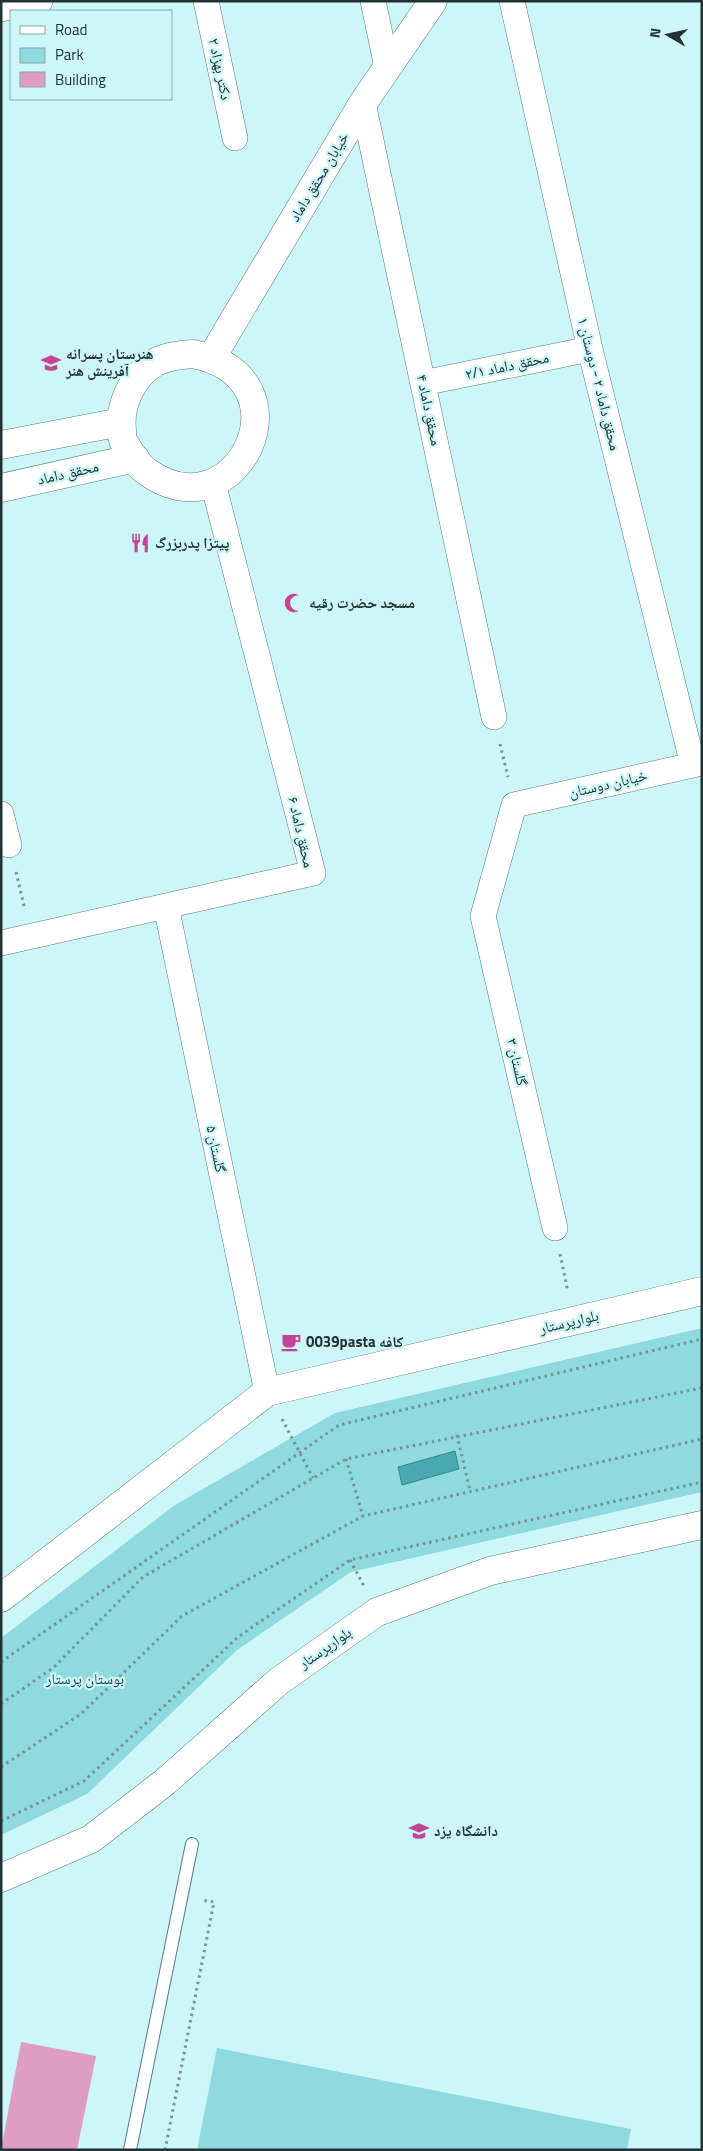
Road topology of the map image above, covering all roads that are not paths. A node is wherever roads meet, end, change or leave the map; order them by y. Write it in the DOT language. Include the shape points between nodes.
graph roads {
  1 [pos="40,1"];
  2 [pos="206,1"];
  3 [pos="372,1"];
  4 [pos="433,1"];
  5 [pos="512,1"];
  6 [pos="1,9"];
  7 [pos="387,67"];
  8 [pos="363,103"];
  9 [pos="234,138"];
  10 [pos="590,349"];
  11 [pos="212,357"];
  12 [pos="423,383"];
  13 [pos="121,422"];
  14 [pos="1,445"];
  15 [pos="135,458"];
  16 [pos="212,483"];
  17 [pos="1,488"];
  18 [pos="494,717"];
  19 [pos="697,764"];
  20 [pos="514,804"];
  21 [pos="1,814"];
  22 [pos="9,845"];
  23 [pos="166,906"];
  24 [pos="1,943"];
  25 [pos="555,1228"];
  26 [pos="702,1291"];
  27 [pos="267,1392"];
  28 [pos="702,1525"];
  29 [pos="1,1598"];
  30 [pos="192,1844"];
  31 [pos="1,1878"];
  32 [pos="130,2150"];
  1 -- 6 [label="street"];
  2 -- 9 [label="street, دکتر بهزاد ۲"];
  3 -- 7 [label="street"];
  4 -- 7 [label="street, خیابان محقق داماد"];
  5 -- 10 [label="street, محقق داماد ۲ - دوستان ۱"];
  7 -- 8 [label="street, خیابان محقق داماد"];
  8 -- 11 [label="street, خیابان محقق داماد"];
  8 -- 12 [label="street, محقق داماد ۴"];
  10 -- 12 [label="street, محقق داماد ۲/۱"];
  10 -- 19 [label="street, محقق داماد ۲ - دوستان ۱"];
  11 -- 13 [label="street" via="174,355 156,362 141,374 130,390"];
  11 -- 16 [label="street" via="231,368 245,385 254,405 255,427 248,450 234,470"];
  12 -- 18 [label="street, محقق داماد ۴"];
  13 -- 14 [label="street"];
  13 -- 15 [label="street" via="123,441"];
  15 -- 16 [label="street" via="144,470 165,483 189,488"];
  15 -- 17 [label="street, محقق داماد"];
  16 -- 23 [label="street, محقق داماد ۶" via="313,873"];
  19 -- 20 [label="street, خیابان دوستان"];
  20 -- 25 [label="street, گلستان ۳" via="484,916"];
  21 -- 22 [label="street"];
  23 -- 24 [label="street, محقق داماد ۶"];
  23 -- 27 [label="street, گلستان ۵"];
  26 -- 27 [label="street, بلوارپرستار"];
  27 -- 29 [label="street, بلوارپرستار"];
  28 -- 31 [label="street, بلوارپرستار" via="490,1571 377,1612 279,1681 165,1782 91,1839"];
  30 -- 32 [label="lane"];
}
